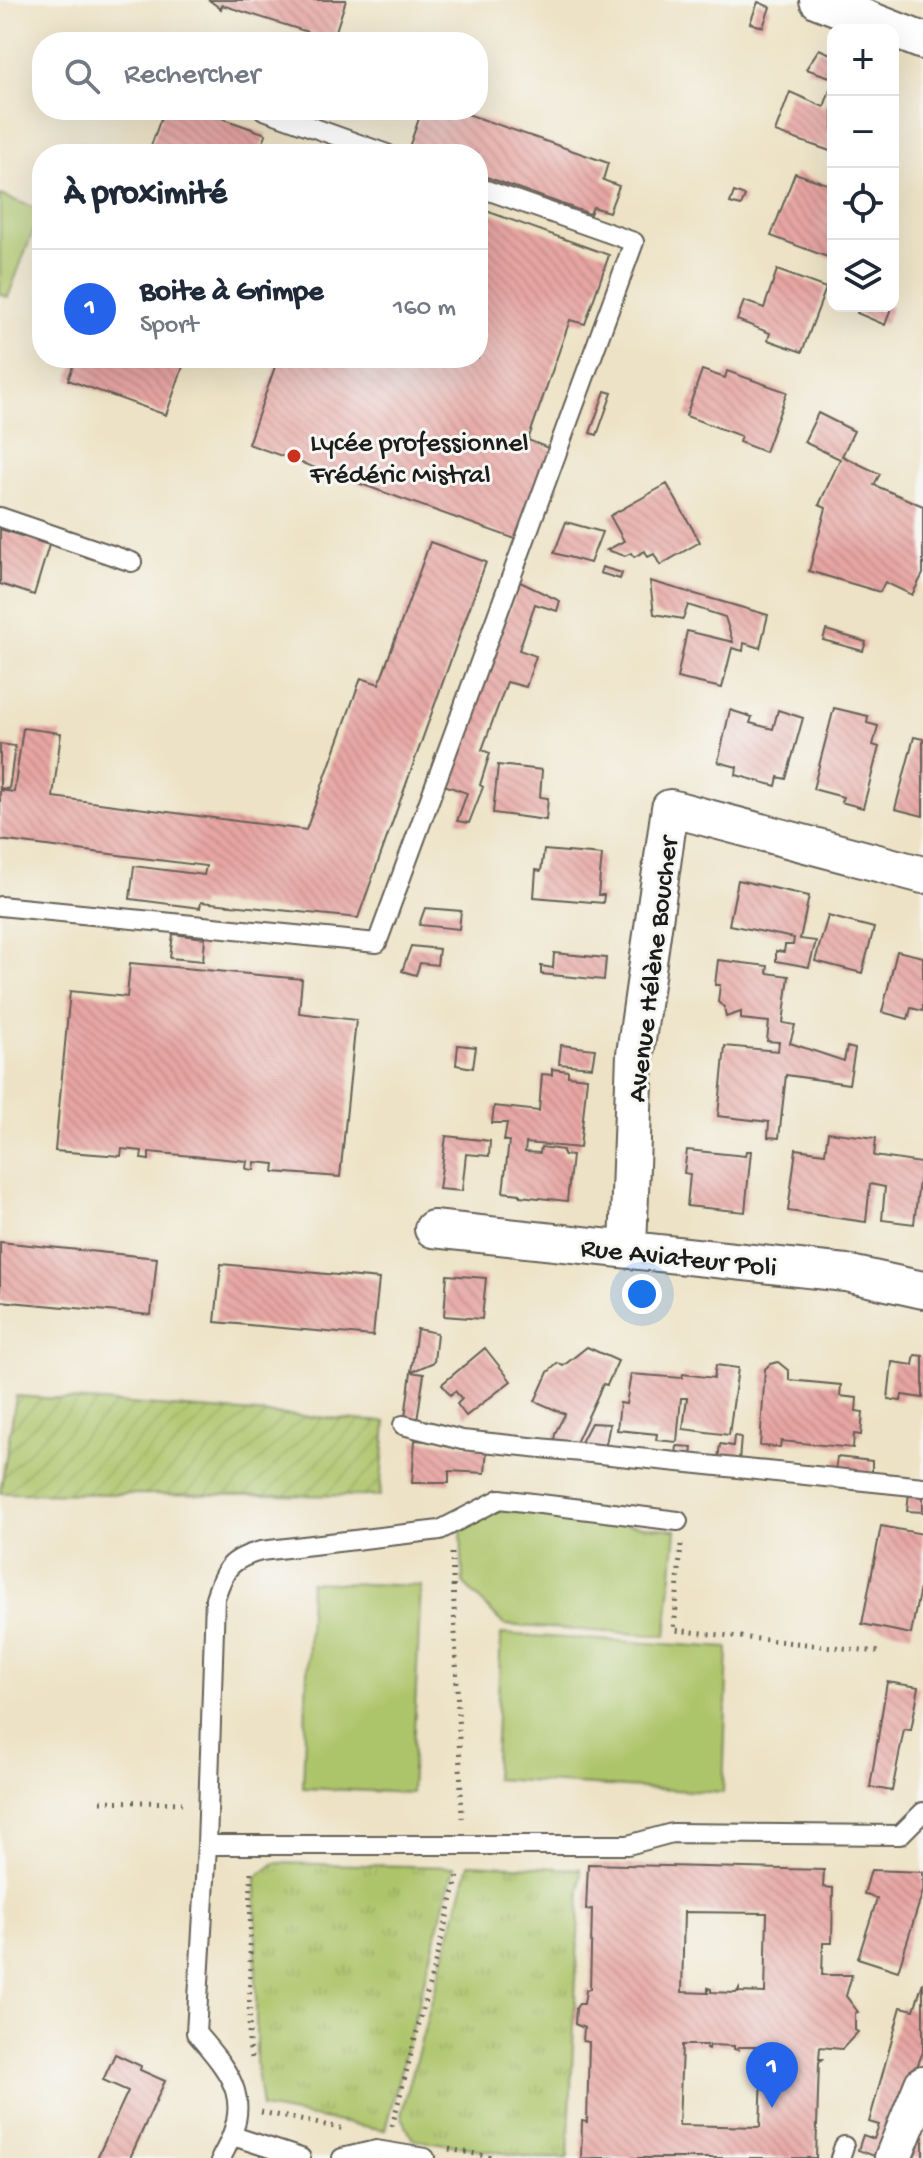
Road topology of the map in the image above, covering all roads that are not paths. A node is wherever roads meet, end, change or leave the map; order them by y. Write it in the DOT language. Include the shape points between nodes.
graph roads {
  1 [pos="818,0"];
  2 [pos="923,41"];
  3 [pos="292,120"];
  4 [pos="359,144"];
  5 [pos="488,191"];
  6 [pos="0,517"];
  7 [pos="132,562"];
  8 [pos="923,875"];
  9 [pos="0,906"];
  10 [pos="433,1229"];
  11 [pos="628,1249"];
  12 [pos="923,1290"];
  13 [pos="403,1425"];
  14 [pos="923,1487"];
  15 [pos="678,1521"];
  16 [pos="923,1812"];
  17 [pos="207,1845"];
  18 [pos="923,2084"];
  19 [pos="233,2136"];
  20 [pos="221,2158"];
  21 [pos="301,2158"];
  22 [pos="342,2158"];
  23 [pos="425,2158"];
  24 [pos="893,2158"];
  1 -- 2 [label="street"];
  3 -- 4 [label="lane"];
  5 -- 9 [label="lane" via="634,242 377,943"];
  6 -- 7 [label="lane"];
  8 -- 11 [label="street, Avenue Hélène Boucher" via="670,808 635,1054"];
  10 -- 11 [label="street, Rue Aviateur Poli"];
  11 -- 12 [label="street, Rue Aviateur Poli" via="846,1273"];
  13 -- 14 [label="lane" via="462,1440"];
  15 -- 17 [label="lane" via="500,1499 440,1530 238,1557 222,1577 215,1598"];
  16 -- 17 [label="lane" via="900,1835 672,1833 628,1845"];
  17 -- 19 [label="lane" via="196,2033 225,2067 239,2102"];
  18 -- 24 [label="street"];
  19 -- 20 [label="lane"];
  19 -- 21 [label="lane"];
  22 -- 23 [label="lane" via="376,2150"];
}
